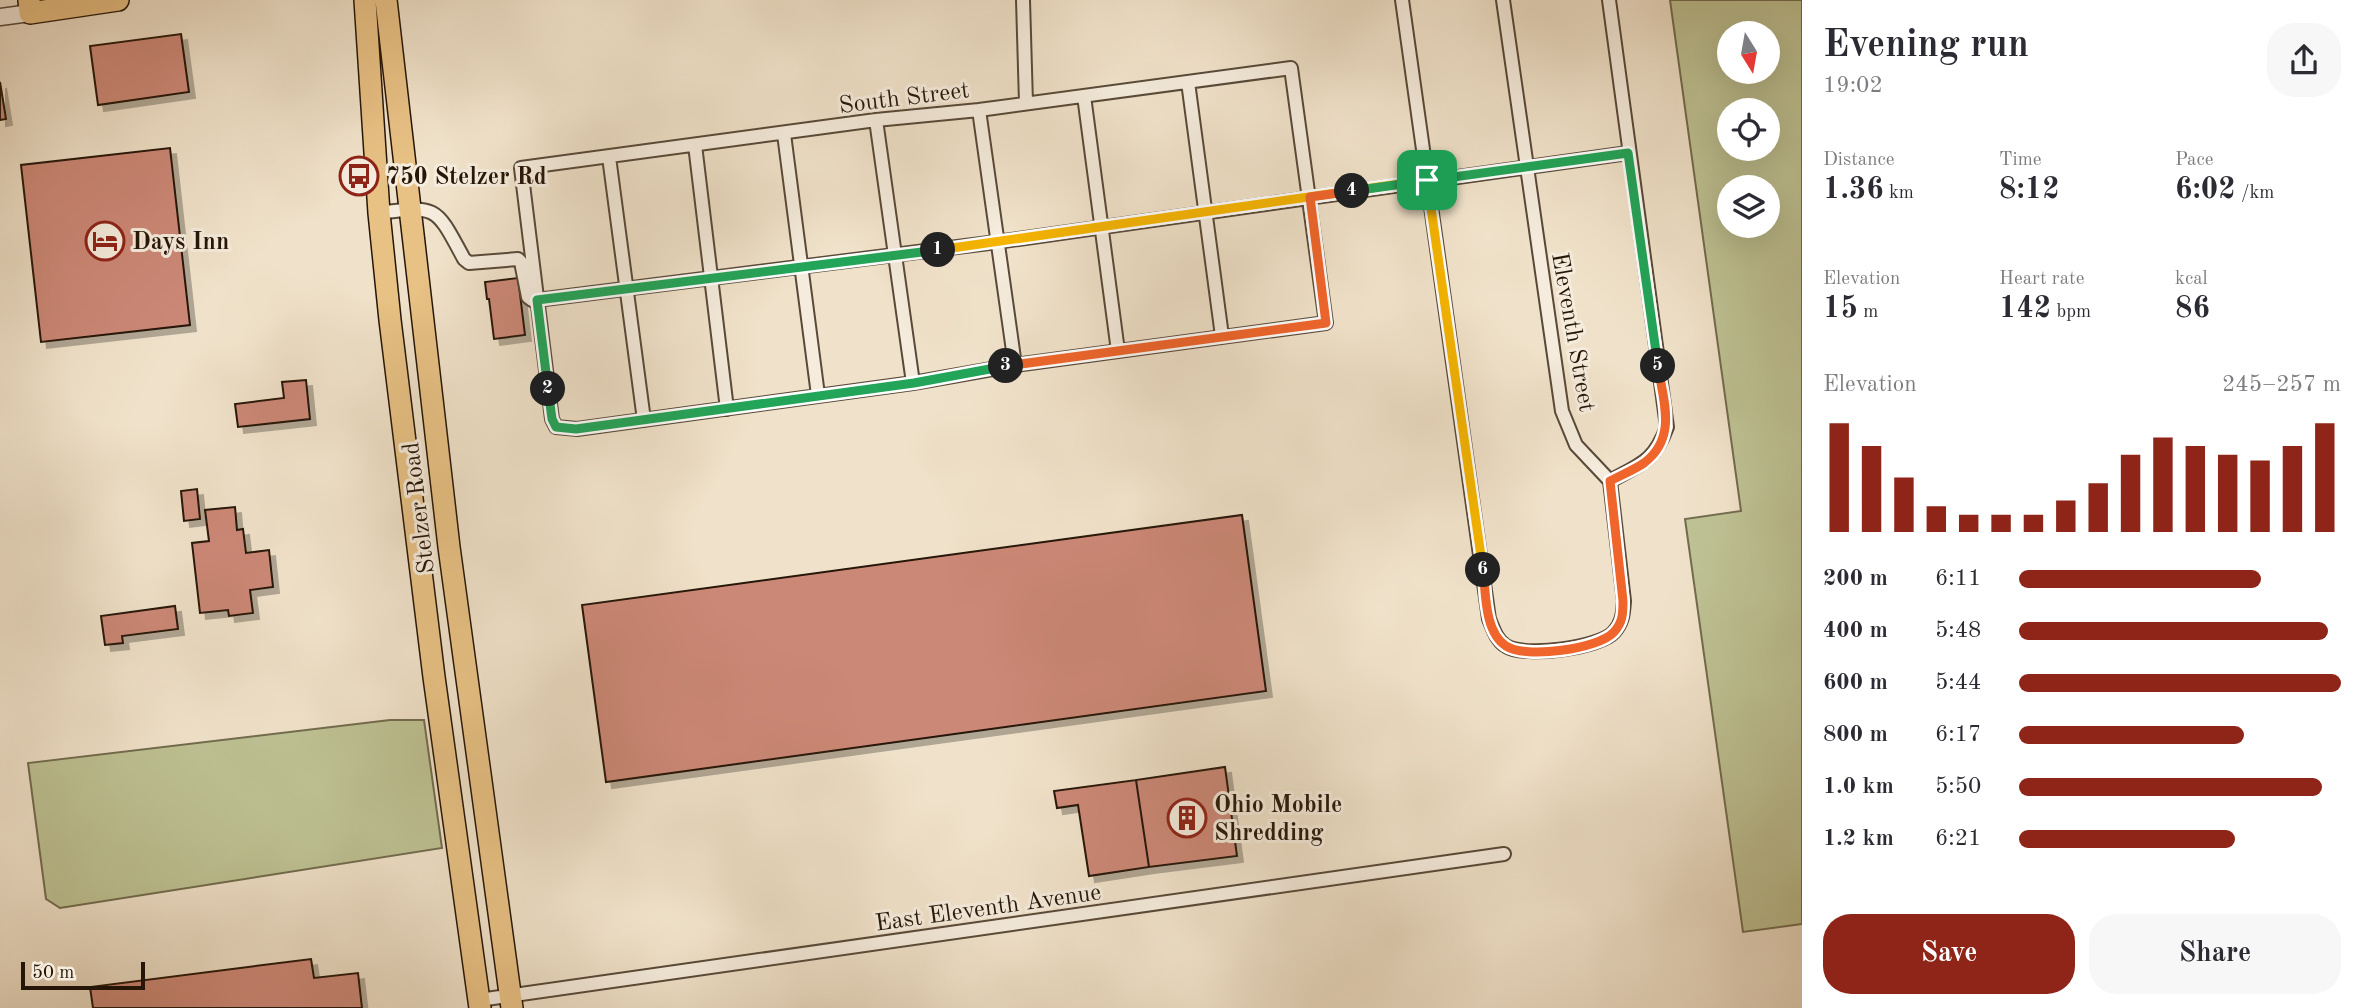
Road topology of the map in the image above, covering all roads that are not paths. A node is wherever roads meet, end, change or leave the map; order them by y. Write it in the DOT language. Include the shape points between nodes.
graph roads {
  1 [pos="118,0"];
  2 [pos="359,0"];
  3 [pos="386,0"];
  4 [pos="1023,0"];
  5 [pos="1402,0"];
  6 [pos="1503,0"];
  7 [pos="1609,0"];
  8 [pos="29,6"];
  9 [pos="366,10"];
  10 [pos="0,17"];
  11 [pos="1188,82"];
  12 [pos="1084,96"];
  13 [pos="1026,103"];
  14 [pos="979,110"];
  15 [pos="876,120"];
  16 [pos="784,134"];
  17 [pos="695,145"];
  18 [pos="1628,153"];
  19 [pos="608,157"];
  20 [pos="1526,168"];
  21 [pos="1427,180"];
  22 [pos="1310,197"];
  23 [pos="411,209"];
  24 [pos="379,213"];
  25 [pos="1205,213"];
  26 [pos="1101,228"];
  27 [pos="997,242"];
  28 [pos="894,255"];
  29 [pos="802,267"];
  30 [pos="712,278"];
  31 [pos="625,288"];
  32 [pos="537,300"];
  33 [pos="1222,336"];
  34 [pos="1118,351"];
  35 [pos="1015,365"];
  36 [pos="914,383"];
  37 [pos="818,395"];
  38 [pos="727,409"];
  39 [pos="644,420"];
  40 [pos="1610,481"];
  41 [pos="1504,854"];
  42 [pos="511,1001"];
  43 [pos="479,1004"];
  1 -- 8 [label="main road"];
  2 -- 9 [label="main road, Stelzer Road"];
  3 -- 23 [label="main road, Stelzer Road"];
  4 -- 13 [label="street"];
  5 -- 21 [label="street"];
  6 -- 20 [label="street, Eleventh Street"];
  7 -- 18 [label="street"];
  8 -- 10 [label="street"];
  9 -- 24 [label="main road, Stelzer Road"];
  11 -- 12 [label="street, South Street"];
  11 -- 22 [label="street, South Street" via="1291,68"];
  11 -- 25 [label="street"];
  12 -- 13 [label="street, South Street"];
  12 -- 26 [label="street"];
  13 -- 14 [label="street, South Street"];
  14 -- 15 [label="street, South Street"];
  14 -- 27 [label="street"];
  15 -- 16 [label="street, South Street"];
  15 -- 28 [label="street"];
  16 -- 17 [label="street, South Street"];
  16 -- 29 [label="street"];
  17 -- 19 [label="street, South Street"];
  17 -- 30 [label="street"];
  18 -- 20 [label="street"];
  18 -- 40 [label="street" via="1667,427 1659,448 1644,463"];
  19 -- 31 [label="street"];
  19 -- 32 [label="street, South Street" via="521,168"];
  20 -- 21 [label="street"];
  20 -- 40 [label="street, Eleventh Street" via="1562,411 1576,445"];
  21 -- 22 [label="street"];
  21 -- 40 [label="street" via="1492,626 1506,647 1536,652 1594,644 1614,633 1623,619"];
  22 -- 25 [label="street"];
  22 -- 33 [label="street" via="1326,323"];
  23 -- 24 [label="street"];
  23 -- 32 [label="street" via="433,212 444,222 469,262 518,259 528,297"];
  23 -- 42 [label="main road, Stelzer Road" via="449,547"];
  24 -- 43 [label="main road, Stelzer Road" via="425,613"];
  25 -- 26 [label="street"];
  25 -- 33 [label="street"];
  26 -- 27 [label="street"];
  26 -- 34 [label="street"];
  27 -- 28 [label="street"];
  27 -- 35 [label="street"];
  28 -- 29 [label="street"];
  28 -- 36 [label="street"];
  29 -- 30 [label="street"];
  29 -- 37 [label="street"];
  30 -- 31 [label="street"];
  30 -- 38 [label="street"];
  31 -- 32 [label="street"];
  31 -- 39 [label="street"];
  32 -- 39 [label="street" via="556,427 576,429"];
  33 -- 34 [label="street"];
  34 -- 35 [label="street"];
  35 -- 36 [label="street"];
  36 -- 37 [label="street"];
  37 -- 38 [label="street"];
  38 -- 39 [label="street"];
  41 -- 42 [label="street, East Eleventh Avenue"];
  42 -- 43 [label="street, East Eleventh Avenue"];
}
